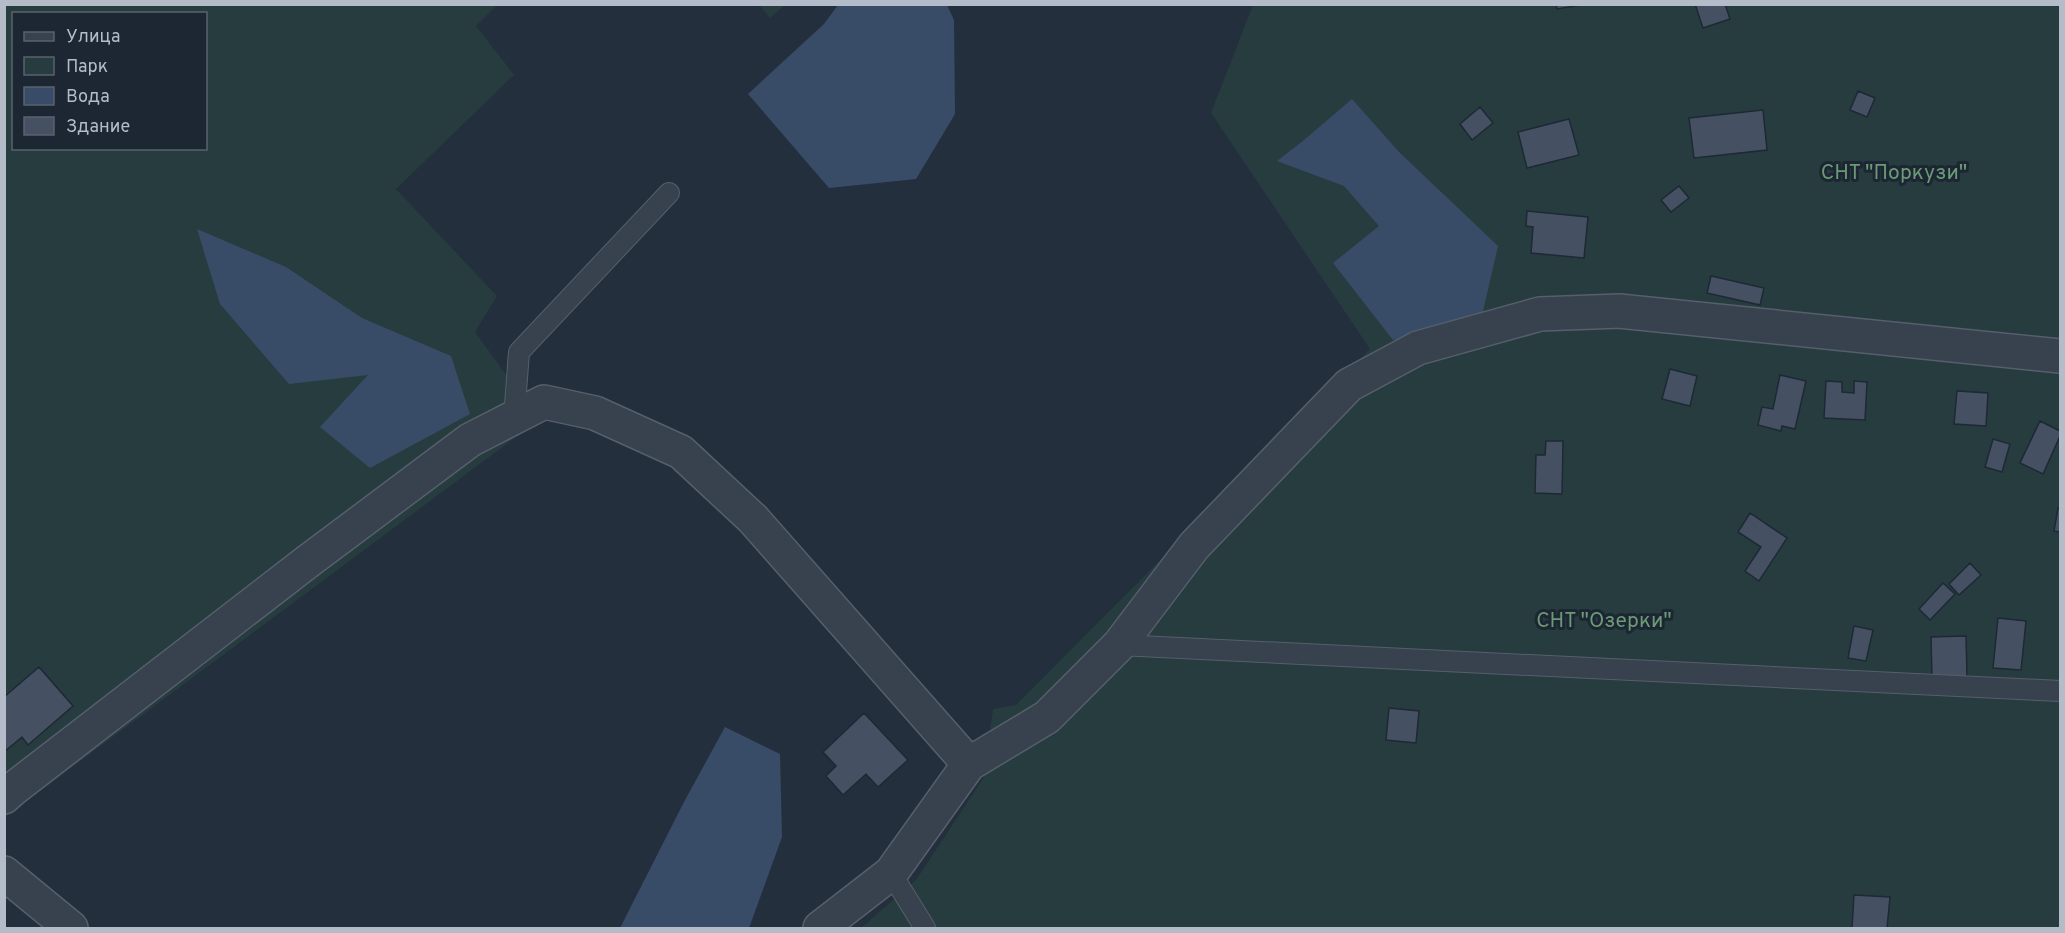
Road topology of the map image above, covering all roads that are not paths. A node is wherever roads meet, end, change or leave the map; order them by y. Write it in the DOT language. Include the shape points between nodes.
graph roads {
  1 [pos="669,193"];
  2 [pos="2061,356"];
  3 [pos="514,418"];
  4 [pos="1119,645"];
  5 [pos="2061,691"];
  6 [pos="969,764"];
  7 [pos="4,797"];
  8 [pos="4,873"];
  9 [pos="891,873"];
  10 [pos="71,928"];
  11 [pos="820,928"];
  12 [pos="925,928"];
  1 -- 3 [label="lane" via="519,352"];
  2 -- 4 [label="street" via="1619,310 1539,314 1418,348 1349,385 1194,546"];
  3 -- 6 [label="street" via="544,402 595,413 681,452 753,519"];
  3 -- 7 [label="street" via="450,454"];
  4 -- 5 [label="lane"];
  4 -- 6 [label="street" via="1047,717"];
  6 -- 9 [label="street"];
  8 -- 10 [label="street"];
  9 -- 11 [label="street"];
  9 -- 12 [label="lane"];
}
